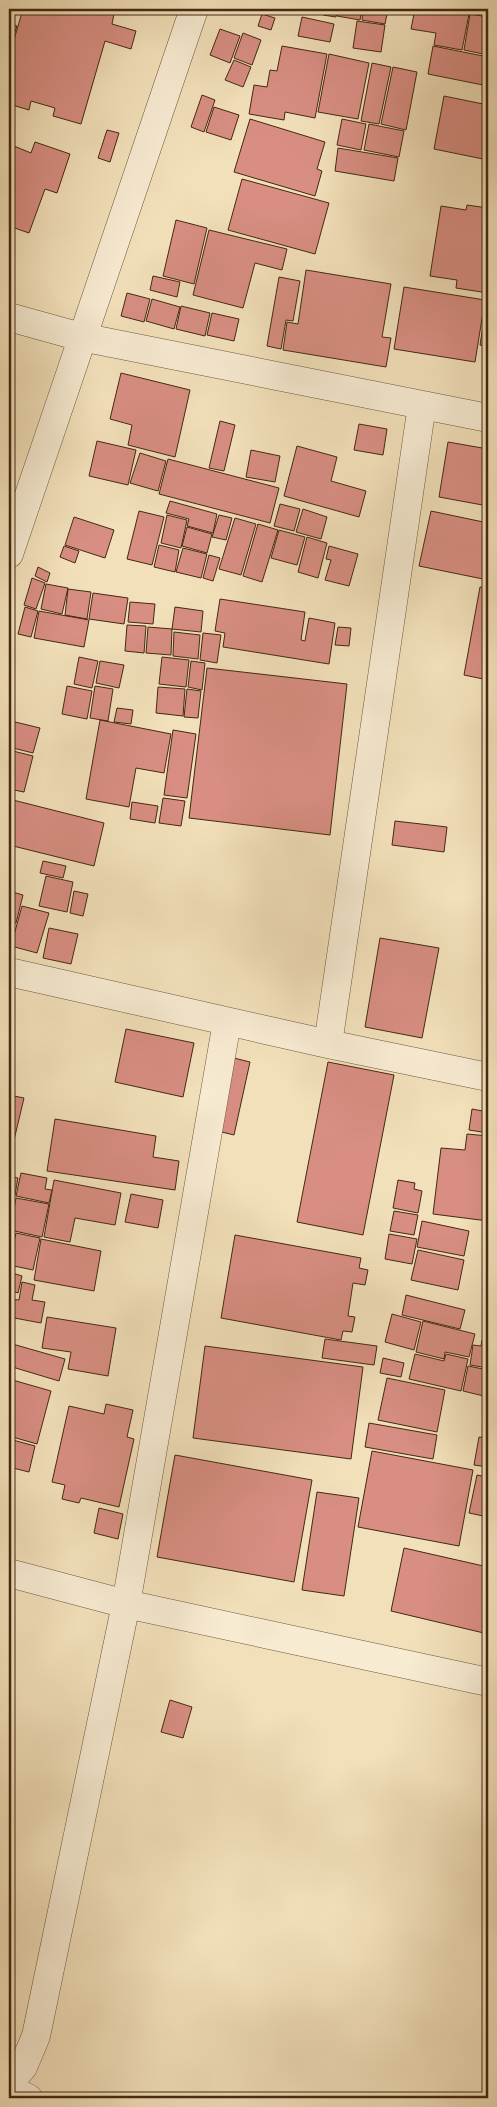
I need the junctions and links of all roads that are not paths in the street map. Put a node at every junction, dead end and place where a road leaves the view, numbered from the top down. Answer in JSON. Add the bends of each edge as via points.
{"nodes":[{"id":1,"x":194,"y":9,"type":"edge"},
{"id":2,"x":9,"y":317,"type":"edge"},
{"id":3,"x":81,"y":337,"type":"junction"},
{"id":4,"x":422,"y":405,"type":"junction"},
{"id":5,"x":488,"y":418,"type":"edge"},
{"id":6,"x":9,"y":554,"type":"edge"},
{"id":7,"x":9,"y":972,"type":"edge"},
{"id":8,"x":227,"y":1022,"type":"junction"},
{"id":9,"x":328,"y":1044,"type":"junction"},
{"id":10,"x":488,"y":1077,"type":"edge"},
{"id":11,"x":9,"y":1573,"type":"edge"},
{"id":12,"x":126,"y":1604,"type":"junction"},
{"id":13,"x":488,"y":1682,"type":"edge"},
{"id":14,"x":9,"y":2083,"type":"edge"},
{"id":15,"x":9,"y":2090,"type":"edge"},
{"id":16,"x":28,"y":2098,"type":"edge"}],
"edges":[{"from":1,"to":3,"type":"street"},
{"from":2,"to":3,"type":"street"},
{"from":3,"to":4,"type":"street"},
{"from":3,"to":6,"type":"street"},
{"from":4,"to":5,"type":"street"},
{"from":4,"to":9,"type":"street"},
{"from":7,"to":8,"type":"street"},
{"from":8,"to":9,"type":"street"},
{"from":8,"to":12,"type":"street"},
{"from":9,"to":10,"type":"street"},
{"from":11,"to":12,"type":"street"},
{"from":12,"to":13,"type":"street"},
{"from":12,"to":14,"type":"street","via":[[36,2036],[23,2067]]},
{"from":15,"to":16,"type":"street"}]}
